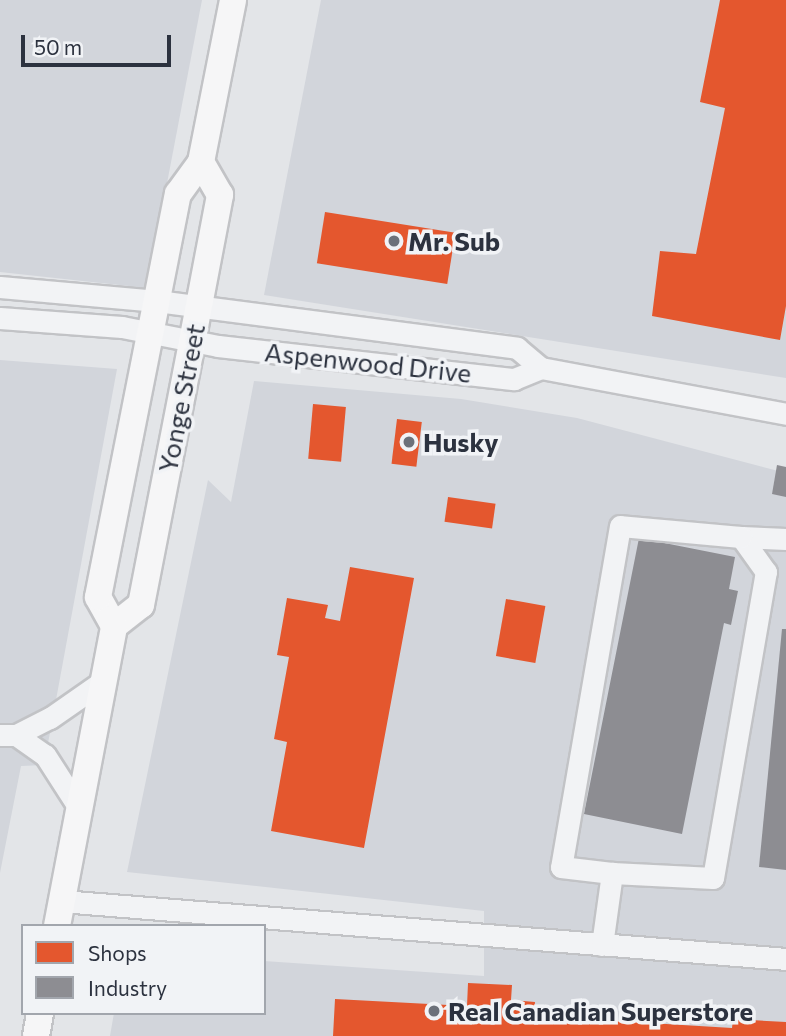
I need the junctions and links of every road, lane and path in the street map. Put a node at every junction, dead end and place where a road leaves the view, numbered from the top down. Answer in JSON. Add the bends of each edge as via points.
{"nodes":[{"id":1,"x":233,"y":0,"type":"edge"},
{"id":2,"x":201,"y":162,"type":"junction"},
{"id":3,"x":0,"y":286,"type":"edge"},
{"id":4,"x":157,"y":301,"type":"junction"},
{"id":5,"x":198,"y":308,"type":"junction"},
{"id":6,"x":0,"y":318,"type":"edge"},
{"id":7,"x":150,"y":333,"type":"junction"},
{"id":8,"x":192,"y":342,"type":"junction"},
{"id":9,"x":541,"y":368,"type":"junction"},
{"id":10,"x":786,"y":414,"type":"edge"},
{"id":11,"x":741,"y":537,"type":"junction"},
{"id":12,"x":786,"y":539,"type":"edge"},
{"id":13,"x":114,"y":626,"type":"junction"},
{"id":14,"x":103,"y":681,"type":"junction"},
{"id":15,"x":8,"y":735,"type":"edge"},
{"id":16,"x":79,"y":808,"type":"junction"},
{"id":17,"x":612,"y":873,"type":"junction"},
{"id":18,"x":59,"y":914,"type":"edge"},
{"id":19,"x":234,"y":924,"type":"edge"},
{"id":20,"x":266,"y":926,"type":"edge"},
{"id":21,"x":602,"y":945,"type":"junction"},
{"id":22,"x":786,"y":959,"type":"edge"},
{"id":23,"x":40,"y":1015,"type":"edge"},
{"id":24,"x":36,"y":1036,"type":"edge"}],
"edges":[{"from":1,"to":2,"type":"main road","name":"Yonge Street"},
{"from":2,"to":4,"type":"main road","name":"Yonge Street","via":[[178,194]]},
{"from":2,"to":5,"type":"main road","name":"Yonge Street","via":[[220,195]]},
{"from":3,"to":4,"type":"street","name":"Aspenwood Drive"},
{"from":4,"to":5,"type":"street","name":"Aspenwood Drive"},
{"from":4,"to":7,"type":"main road","name":"Yonge Street"},
{"from":5,"to":8,"type":"main road","name":"Yonge Street"},
{"from":5,"to":9,"type":"street","name":"Aspenwood Drive","via":[[517,348]]},
{"from":6,"to":7,"type":"street","name":"Aspenwood Drive"},
{"from":7,"to":8,"type":"street","name":"Aspenwood Drive"},
{"from":7,"to":13,"type":"main road","name":"Yonge Street","via":[[98,597]]},
{"from":8,"to":9,"type":"street","name":"Aspenwood Drive","via":[[514,379]]},
{"from":8,"to":13,"type":"main road","name":"Yonge Street","via":[[141,605]]},
{"from":9,"to":10,"type":"street","name":"Aspenwood Drive"},
{"from":11,"to":12,"type":"street"},
{"from":11,"to":17,"type":"street","via":[[766,572],[713,878]]},
{"from":11,"to":17,"type":"street","via":[[620,526],[561,867]]},
{"from":13,"to":14,"type":"main road"},
{"from":14,"to":15,"type":"street","via":[[50,719]]},
{"from":14,"to":16,"type":"main road"},
{"from":15,"to":16,"type":"street","via":[[45,755]]},
{"from":16,"to":18,"type":"main road"},
{"from":17,"to":21,"type":"street"},
{"from":18,"to":19,"type":"street"},
{"from":20,"to":21,"type":"street"},
{"from":21,"to":22,"type":"street"},
{"from":23,"to":24,"type":"main road"}]}
